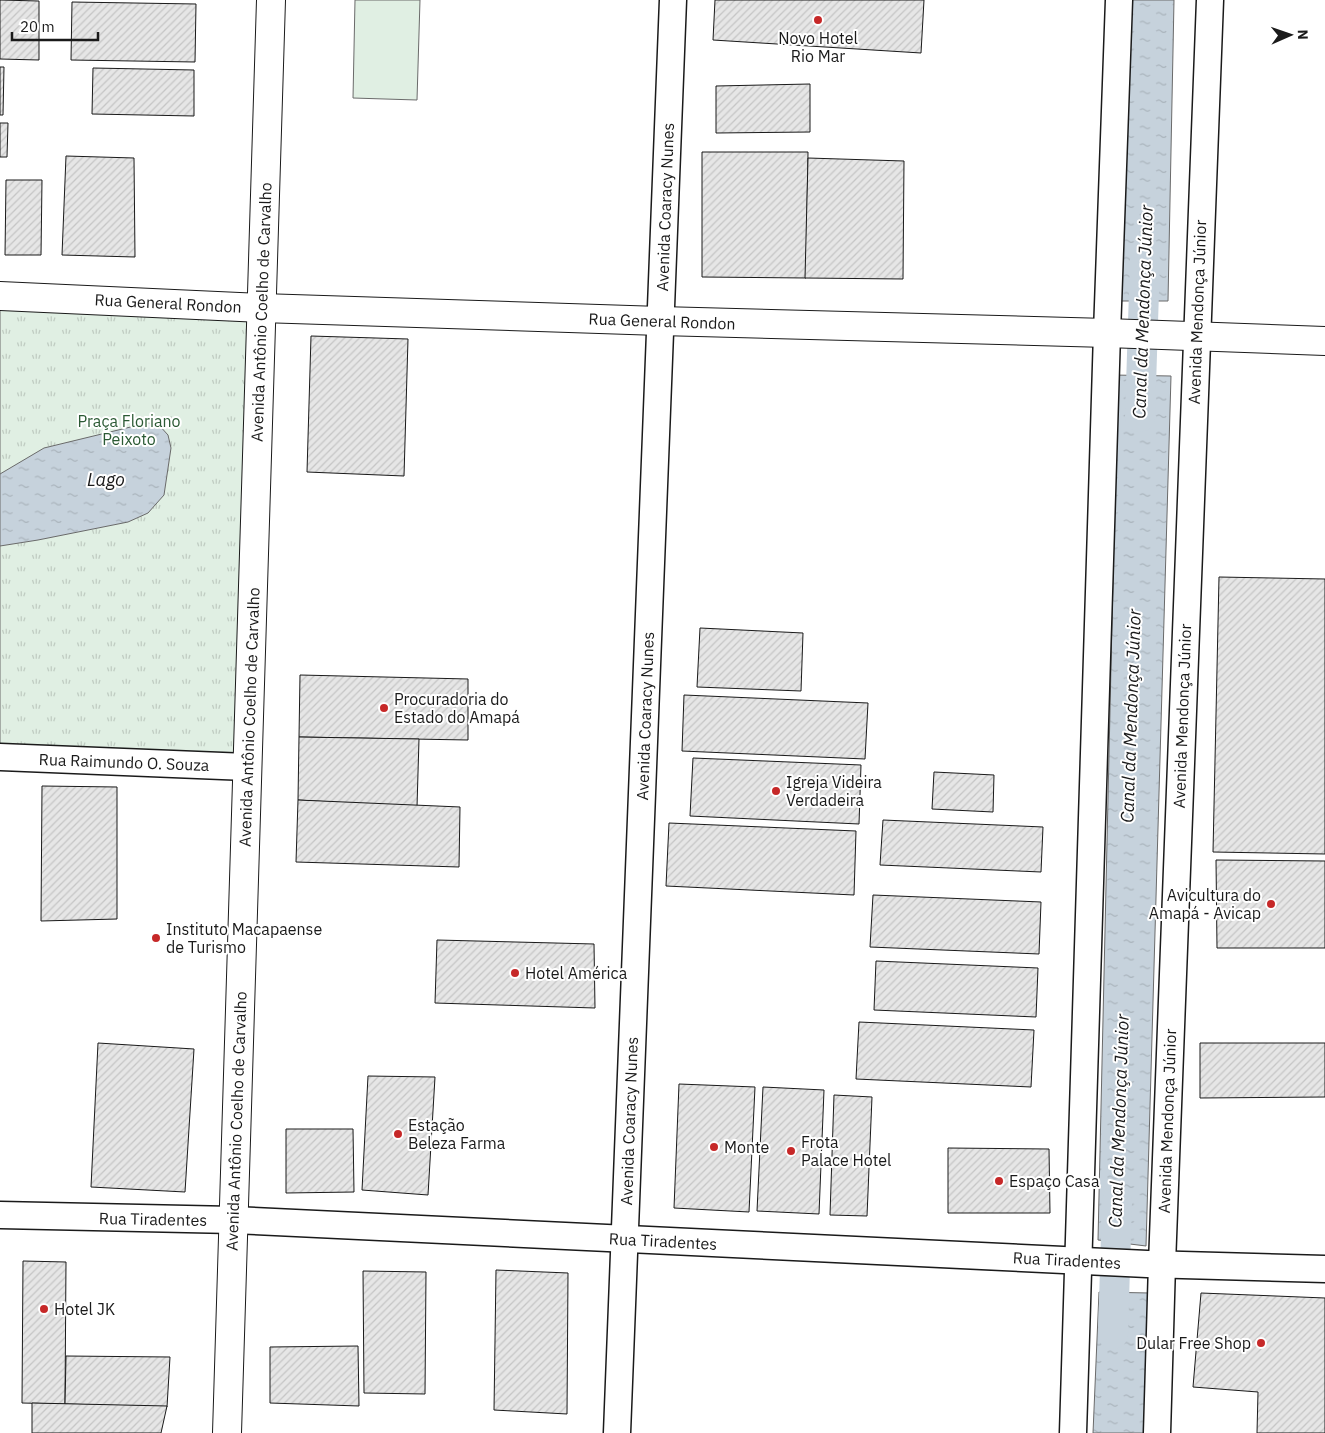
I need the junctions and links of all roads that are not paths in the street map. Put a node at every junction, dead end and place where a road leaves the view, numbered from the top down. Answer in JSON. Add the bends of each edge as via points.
{"nodes":[{"id":1,"x":271,"y":0,"type":"edge"},
{"id":2,"x":673,"y":0,"type":"edge"},
{"id":3,"x":1119,"y":0,"type":"edge"},
{"id":4,"x":1210,"y":0,"type":"edge"},
{"id":5,"x":0,"y":296,"type":"edge"},
{"id":6,"x":261,"y":308,"type":"junction"},
{"id":7,"x":660,"y":321,"type":"junction"},
{"id":8,"x":1115,"y":333,"type":"junction"},
{"id":9,"x":1185,"y":336,"type":"junction"},
{"id":10,"x":1325,"y":341,"type":"edge"},
{"id":11,"x":0,"y":757,"type":"edge"},
{"id":12,"x":247,"y":767,"type":"junction"},
{"id":13,"x":0,"y":1215,"type":"edge"},
{"id":14,"x":233,"y":1220,"type":"junction"},
{"id":15,"x":625,"y":1239,"type":"junction"},
{"id":16,"x":1088,"y":1261,"type":"junction"},
{"id":17,"x":1154,"y":1264,"type":"junction"},
{"id":18,"x":1325,"y":1269,"type":"edge"},
{"id":19,"x":227,"y":1433,"type":"edge"},
{"id":20,"x":617,"y":1433,"type":"edge"},
{"id":21,"x":1073,"y":1433,"type":"edge"},
{"id":22,"x":1157,"y":1433,"type":"edge"}],
"edges":[{"from":1,"to":6,"type":"street","name":"Avenida Antônio Coelho de Carvalho"},
{"from":2,"to":7,"type":"street","name":"Avenida Coaracy Nunes"},
{"from":3,"to":8,"type":"street"},
{"from":4,"to":9,"type":"street","name":"Avenida Mendonça Júnior"},
{"from":5,"to":6,"type":"street","name":"Rua General Rondon"},
{"from":6,"to":7,"type":"street","name":"Rua General Rondon"},
{"from":6,"to":12,"type":"street","name":"Avenida Antônio Coelho de Carvalho"},
{"from":7,"to":8,"type":"street","name":"Rua General Rondon"},
{"from":7,"to":15,"type":"street","name":"Avenida Coaracy Nunes"},
{"from":8,"to":9,"type":"street","name":"Rua General Rondon"},
{"from":8,"to":16,"type":"street"},
{"from":9,"to":10,"type":"street","name":"Rua General Rondon"},
{"from":9,"to":17,"type":"street","name":"Avenida Mendonça Júnior"},
{"from":11,"to":12,"type":"street","name":"Rua Raimundo O. Souza"},
{"from":12,"to":14,"type":"street","name":"Avenida Antônio Coelho de Carvalho"},
{"from":13,"to":14,"type":"street","name":"Rua Tiradentes"},
{"from":14,"to":15,"type":"street","name":"Rua Tiradentes"},
{"from":14,"to":19,"type":"street","name":"Avenida Antônio Coelho de Carvalho"},
{"from":15,"to":16,"type":"street","name":"Rua Tiradentes"},
{"from":15,"to":20,"type":"street","name":"Avenida Coaracy Nunes"},
{"from":16,"to":17,"type":"street","name":"Rua Tiradentes"},
{"from":16,"to":21,"type":"street"},
{"from":17,"to":18,"type":"street","name":"Rua Tiradentes"},
{"from":17,"to":22,"type":"street","name":"Avenida Mendonça Júnior"}]}
